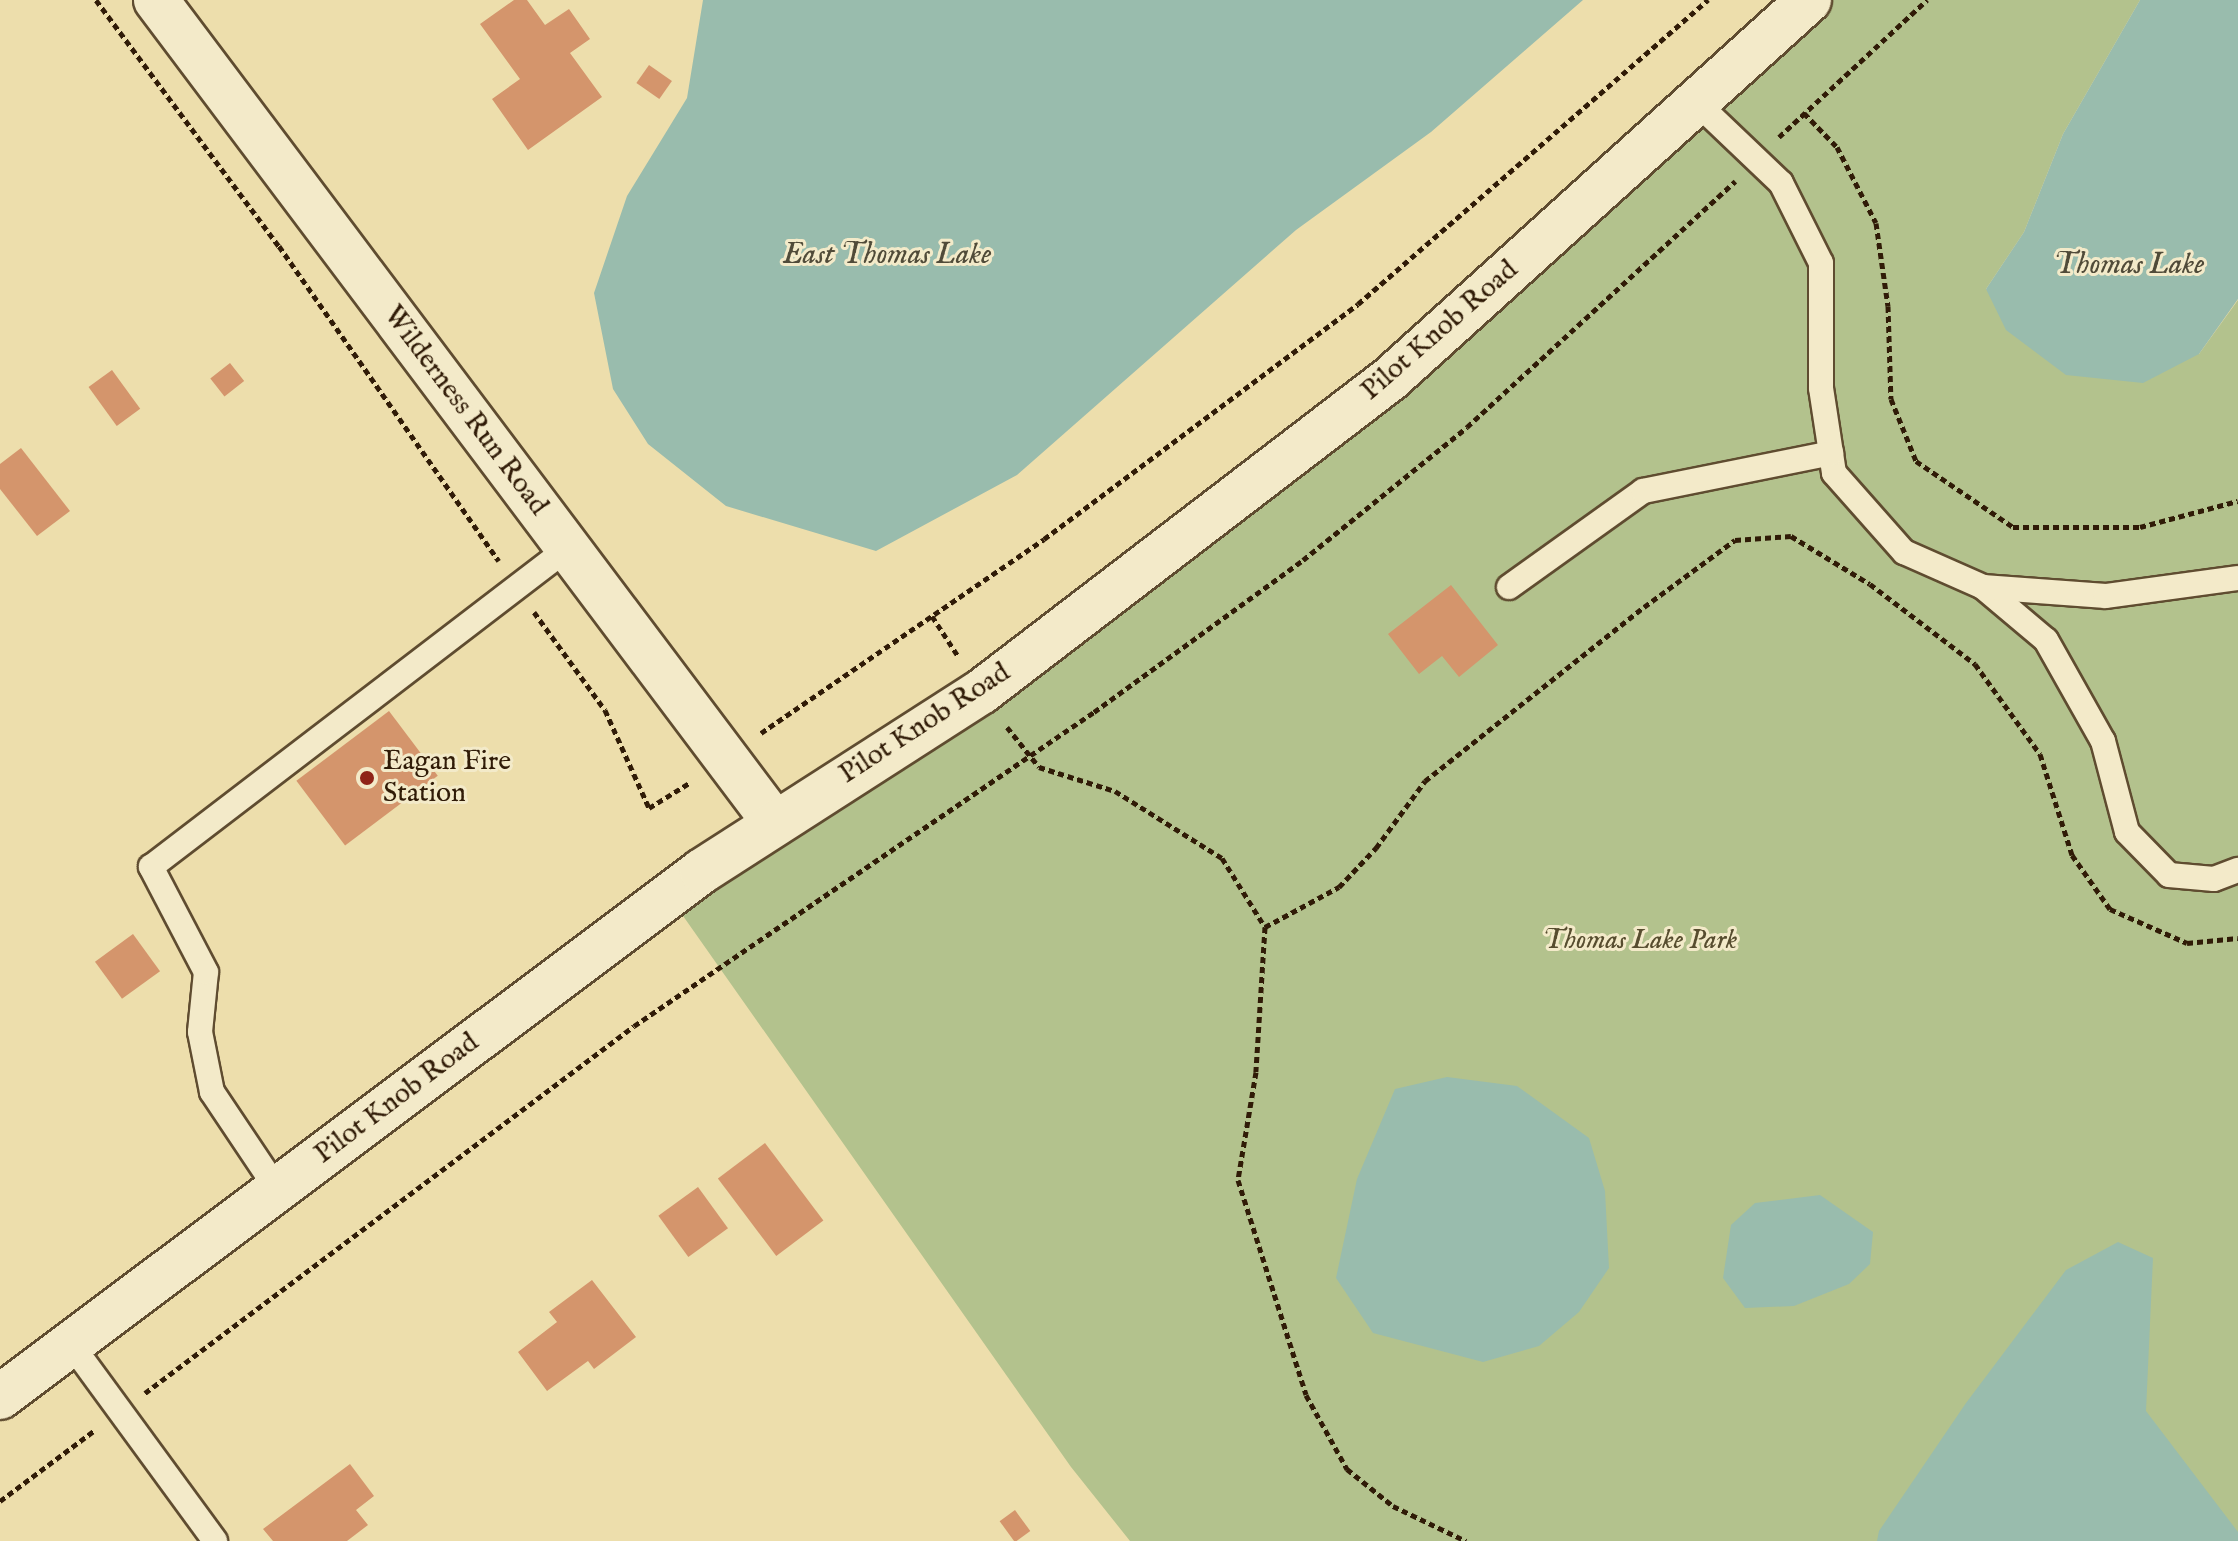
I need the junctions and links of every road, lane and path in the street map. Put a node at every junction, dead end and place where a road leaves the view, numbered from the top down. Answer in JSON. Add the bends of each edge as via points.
{"nodes":[{"id":1,"x":96,"y":0,"type":"edge"},
{"id":2,"x":156,"y":0,"type":"edge"},
{"id":3,"x":1708,"y":0,"type":"edge"},
{"id":4,"x":1809,"y":0,"type":"edge"},
{"id":5,"x":1927,"y":0,"type":"edge"},
{"id":6,"x":1696,"y":102,"type":"junction"},
{"id":7,"x":1804,"y":113,"type":"junction"},
{"id":8,"x":1757,"y":160,"type":"junction"},
{"id":9,"x":1831,"y":453,"type":"junction"},
{"id":10,"x":2238,"y":501,"type":"edge"},
{"id":11,"x":568,"y":548,"type":"junction"},
{"id":12,"x":2238,"y":578,"type":"edge"},
{"id":13,"x":517,"y":587,"type":"junction"},
{"id":14,"x":1509,"y":587,"type":"dead end"},
{"id":15,"x":1983,"y":587,"type":"junction"},
{"id":16,"x":1029,"y":757,"type":"junction"},
{"id":17,"x":727,"y":760,"type":"junction"},
{"id":18,"x":774,"y":822,"type":"junction"},
{"id":19,"x":2238,"y":870,"type":"edge"},
{"id":20,"x":1265,"y":927,"type":"junction"},
{"id":21,"x":2238,"y":938,"type":"edge"},
{"id":22,"x":277,"y":1189,"type":"junction"},
{"id":23,"x":71,"y":1344,"type":"junction"},
{"id":24,"x":0,"y":1397,"type":"edge"},
{"id":25,"x":120,"y":1411,"type":"junction"},
{"id":26,"x":0,"y":1501,"type":"edge"},
{"id":27,"x":215,"y":1541,"type":"edge"},
{"id":28,"x":1466,"y":1541,"type":"edge"}],
"edges":[{"from":1,"to":13,"type":"path","via":[[279,246]]},
{"from":2,"to":11,"type":"main road","name":"Wilderness Run Road"},
{"from":3,"to":17,"type":"path","via":[[1358,304],[1044,539]]},
{"from":4,"to":6,"type":"main road","name":"Pilot Knob Road"},
{"from":5,"to":7,"type":"path"},
{"from":6,"to":8,"type":"lane"},
{"from":6,"to":18,"type":"main road","name":"Pilot Knob Road","via":[[1390,379],[981,692]]},
{"from":7,"to":8,"type":"path"},
{"from":7,"to":10,"type":"path","via":[[1837,147],[1876,223],[1888,306],[1891,399],[1916,461],[2013,527],[2140,527]]},
{"from":8,"to":9,"type":"lane","via":[[1781,183],[1821,263],[1821,388]]},
{"from":8,"to":16,"type":"path","via":[[1467,427],[1303,560]]},
{"from":9,"to":14,"type":"lane","via":[[1643,491]]},
{"from":9,"to":15,"type":"lane","via":[[1834,473],[1904,552]]},
{"from":11,"to":13,"type":"lane"},
{"from":11,"to":17,"type":"main road","name":"Wilderness Run Road"},
{"from":12,"to":15,"type":"lane","via":[[2106,596]]},
{"from":13,"to":17,"type":"path","via":[[605,710],[649,808]]},
{"from":13,"to":22,"type":"lane","via":[[151,867],[206,972],[200,1032],[212,1092]]},
{"from":15,"to":19,"type":"lane","via":[[2046,640],[2103,741],[2127,832],[2169,875],[2214,879]]},
{"from":16,"to":20,"type":"path","via":[[1039,767],[1115,791],[1222,858]]},
{"from":16,"to":25,"type":"path","via":[[634,1026]]},
{"from":17,"to":18,"type":"main road","name":"Wilderness Run Road"},
{"from":18,"to":22,"type":"main road","name":"Pilot Knob Road"},
{"from":20,"to":21,"type":"path","via":[[1339,887],[1376,848],[1425,781],[1644,607],[1735,540],[1791,536],[1870,584],[1975,664],[2040,754],[2072,855],[2110,909],[2187,943]]},
{"from":20,"to":28,"type":"path","via":[[1256,1072],[1238,1180],[1306,1395],[1347,1469],[1393,1506]]},
{"from":22,"to":23,"type":"main road","name":"Pilot Knob Road"},
{"from":23,"to":24,"type":"main road","name":"Pilot Knob Road"},
{"from":23,"to":25,"type":"lane"},
{"from":25,"to":26,"type":"path"},
{"from":25,"to":27,"type":"lane"}]}
